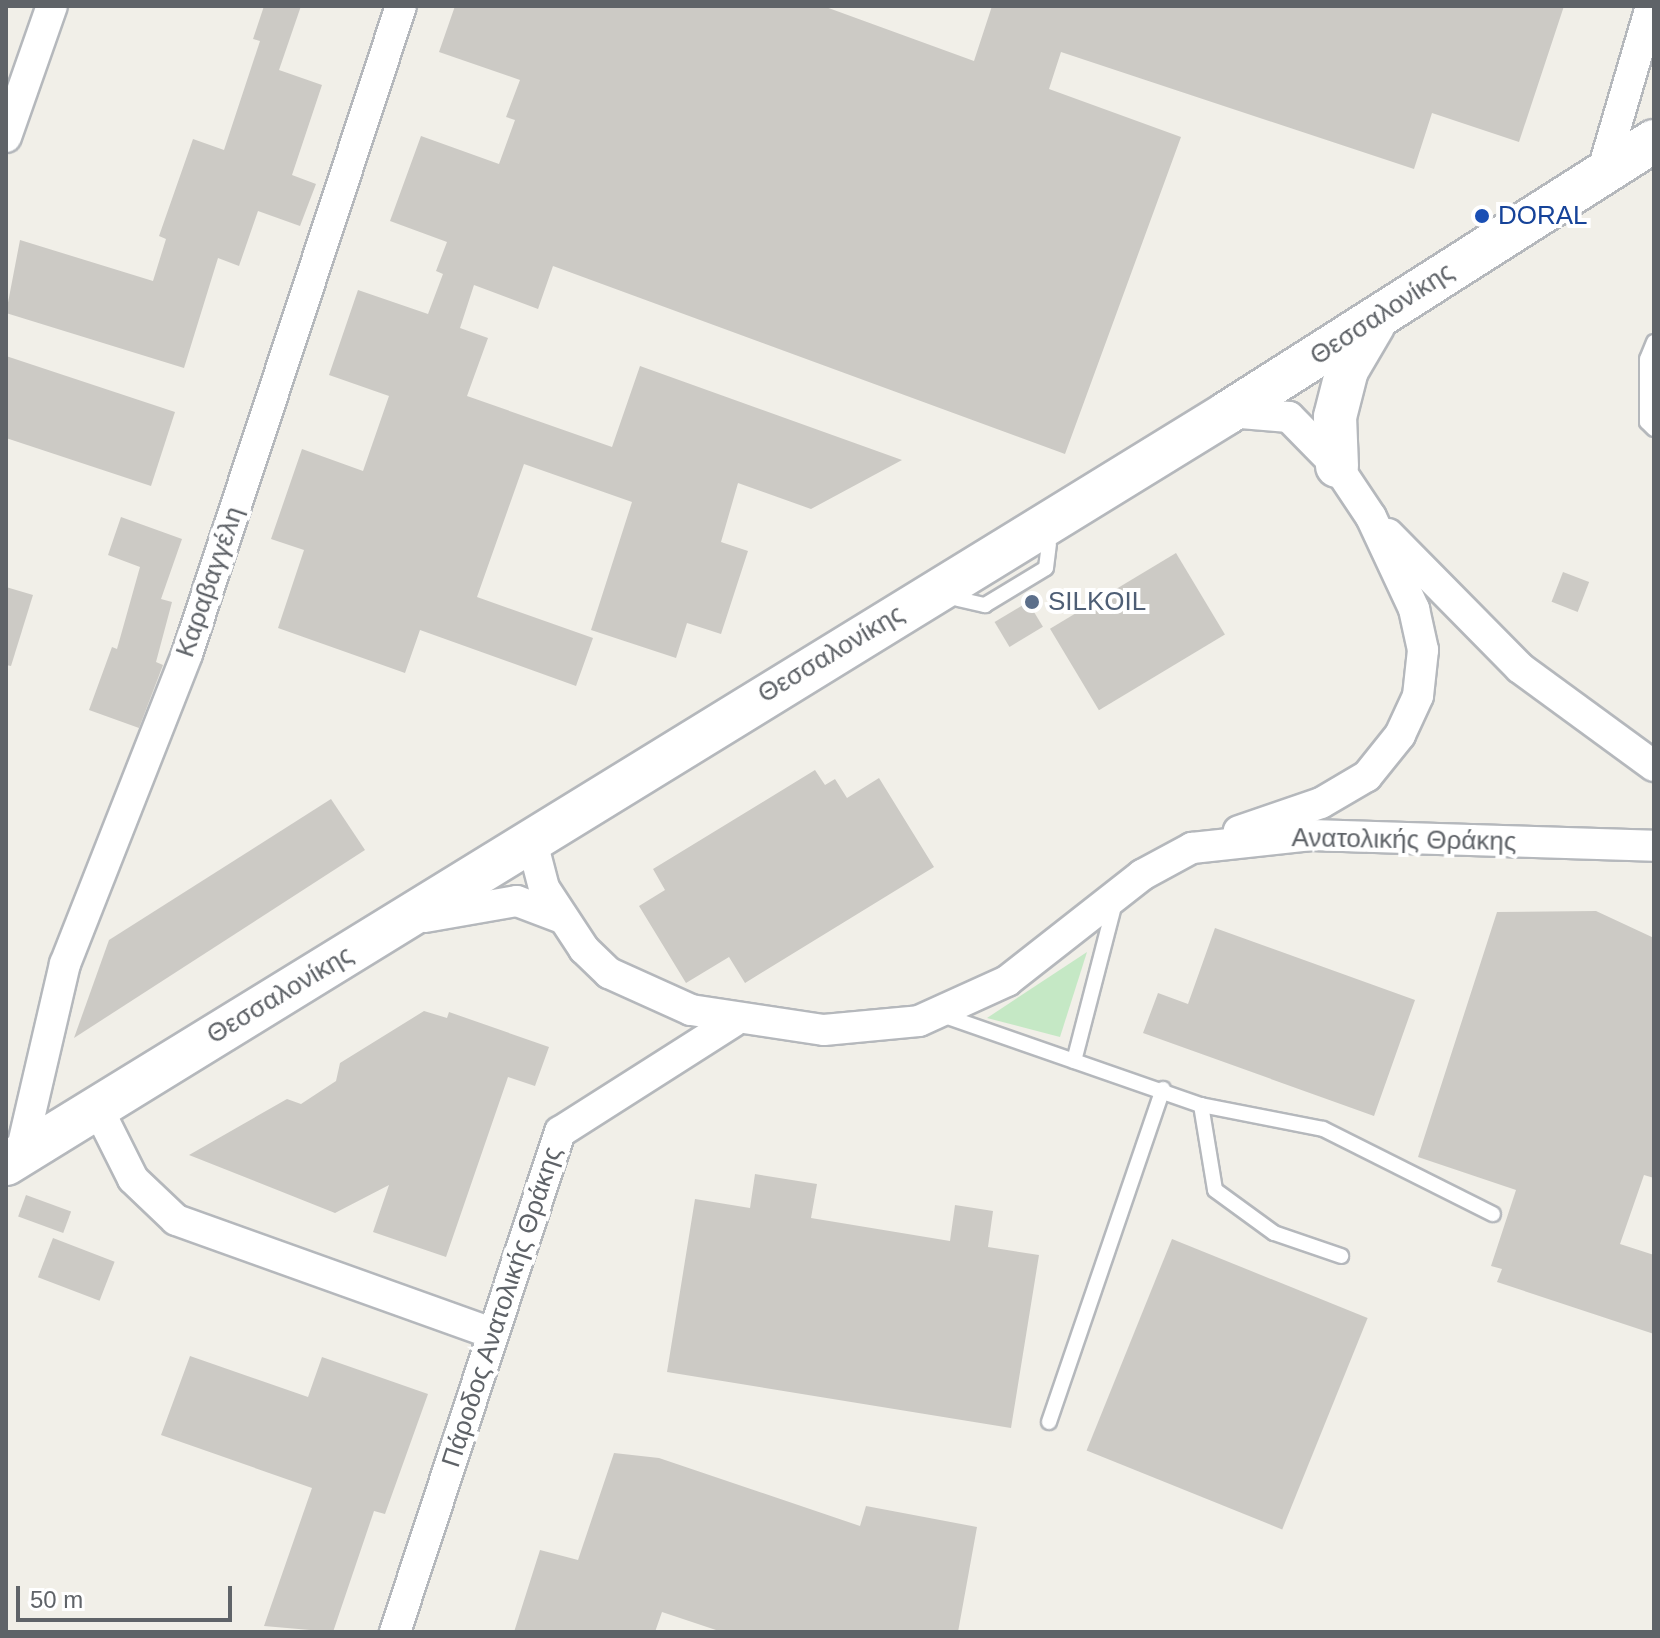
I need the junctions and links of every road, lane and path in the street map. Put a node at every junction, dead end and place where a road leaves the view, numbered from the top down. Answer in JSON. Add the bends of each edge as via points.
{"nodes":[{"id":1,"x":52,"y":6,"type":"edge"},
{"id":2,"x":401,"y":6,"type":"edge"},
{"id":3,"x":1651,"y":6,"type":"edge"},
{"id":4,"x":6,"y":137,"type":"edge"},
{"id":5,"x":1654,"y":141,"type":"edge"},
{"id":6,"x":1602,"y":173,"type":"junction"},
{"id":7,"x":1378,"y":317,"type":"junction"},
{"id":8,"x":1654,"y":342,"type":"edge"},
{"id":9,"x":1227,"y":413,"type":"junction"},
{"id":10,"x":1654,"y":429,"type":"edge"},
{"id":11,"x":1337,"y":466,"type":"junction"},
{"id":12,"x":1371,"y":517,"type":"junction"},
{"id":13,"x":1049,"y":544,"type":"dead end"},
{"id":14,"x":958,"y":599,"type":"dead end"},
{"id":15,"x":1654,"y":766,"type":"edge"},
{"id":16,"x":531,"y":838,"type":"junction"},
{"id":17,"x":1654,"y":846,"type":"edge"},
{"id":18,"x":1192,"y":848,"type":"junction"},
{"id":19,"x":1116,"y":897,"type":"junction"},
{"id":20,"x":562,"y":918,"type":"junction"},
{"id":21,"x":397,"y":924,"type":"junction"},
{"id":22,"x":936,"y":1013,"type":"junction"},
{"id":23,"x":734,"y":1021,"type":"junction"},
{"id":24,"x":1074,"y":1061,"type":"junction"},
{"id":25,"x":1163,"y":1089,"type":"junction"},
{"id":26,"x":1201,"y":1105,"type":"junction"},
{"id":27,"x":97,"y":1107,"type":"junction"},
{"id":28,"x":24,"y":1138,"type":"edge"},
{"id":29,"x":1493,"y":1214,"type":"dead end"},
{"id":30,"x":1341,"y":1256,"type":"dead end"},
{"id":31,"x":492,"y":1333,"type":"junction"},
{"id":32,"x":1049,"y":1422,"type":"dead end"},
{"id":33,"x":395,"y":1632,"type":"edge"}],
"edges":[{"from":1,"to":4,"type":"street"},
{"from":2,"to":28,"type":"street","name":"Καραβαγγέλη","via":[[187,654],[65,964]]},
{"from":3,"to":6,"type":"street"},
{"from":5,"to":6,"type":"main road","name":"Θεσσαλονίκης"},
{"from":6,"to":7,"type":"main road","name":"Θεσσαλονίκης"},
{"from":7,"to":9,"type":"main road","name":"Θεσσαλονίκης"},
{"from":7,"to":11,"type":"main road","via":[[1347,370],[1335,417]]},
{"from":8,"to":10,"type":"lane","via":[[1647,359],[1647,422]]},
{"from":9,"to":11,"type":"street","via":[[1289,417]]},
{"from":9,"to":16,"type":"main road","name":"Θεσσαλονίκης"},
{"from":11,"to":12,"type":"street"},
{"from":12,"to":15,"type":"street","via":[[1520,668]]},
{"from":12,"to":18,"type":"street","via":[[1414,609],[1423,650],[1418,696],[1400,735],[1367,776],[1321,803]]},
{"from":13,"to":14,"type":"lane","via":[[1046,568],[985,605]]},
{"from":16,"to":20,"type":"street","name":"Ανατολικής Θράκης","via":[[544,888]]},
{"from":16,"to":21,"type":"main road","name":"Θεσσαλονίκης"},
{"from":17,"to":18,"type":"street","name":"Ανατολικής Θράκης","via":[[1311,835]]},
{"from":18,"to":19,"type":"street","name":"Ανατολικής Θράκης"},
{"from":19,"to":22,"type":"street","name":"Ανατολικής Θράκης","via":[[1007,981]]},
{"from":19,"to":24,"type":"lane"},
{"from":20,"to":21,"type":"street","via":[[517,901]]},
{"from":20,"to":23,"type":"street","name":"Ανατολικής Θράκης","via":[[609,973],[643,993]]},
{"from":21,"to":27,"type":"main road","name":"Θεσσαλονίκης"},
{"from":22,"to":23,"type":"street","name":"Ανατολικής Θράκης","via":[[865,1030]]},
{"from":22,"to":24,"type":"lane"},
{"from":23,"to":31,"type":"street","name":"Πάροδος Ανατολικής Θράκης","via":[[560,1132]]},
{"from":24,"to":25,"type":"lane"},
{"from":25,"to":26,"type":"lane"},
{"from":25,"to":32,"type":"lane"},
{"from":26,"to":29,"type":"lane","via":[[1323,1129]]},
{"from":26,"to":30,"type":"lane","via":[[1215,1190],[1274,1233]]},
{"from":27,"to":28,"type":"main road","name":"Θεσσαλονίκης"},
{"from":27,"to":31,"type":"street","via":[[133,1179],[176,1220]]},
{"from":31,"to":33,"type":"street","name":"Πάροδος Ανατολικής Θράκης"}]}
